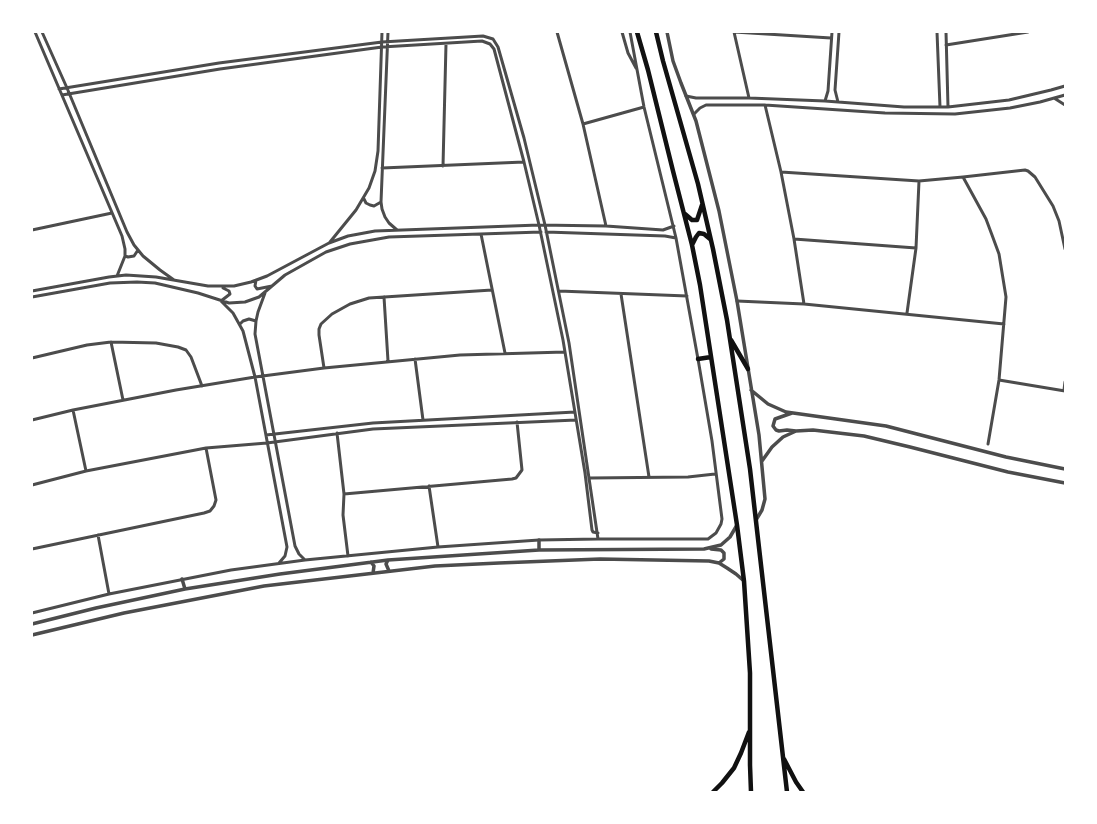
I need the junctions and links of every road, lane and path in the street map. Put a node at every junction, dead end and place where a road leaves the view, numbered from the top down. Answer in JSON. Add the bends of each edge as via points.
{"nodes":[{"id":1,"x":36,"y":32,"type":"edge"},
{"id":2,"x":42,"y":32,"type":"edge"},
{"id":3,"x":382,"y":32,"type":"edge"},
{"id":4,"x":388,"y":32,"type":"edge"},
{"id":5,"x":557,"y":32,"type":"edge"},
{"id":6,"x":622,"y":32,"type":"edge"},
{"id":7,"x":630,"y":32,"type":"edge"},
{"id":8,"x":637,"y":32,"type":"edge"},
{"id":9,"x":656,"y":32,"type":"edge"},
{"id":10,"x":667,"y":32,"type":"edge"},
{"id":11,"x":734,"y":32,"type":"edge"},
{"id":12,"x":832,"y":32,"type":"edge"},
{"id":13,"x":839,"y":32,"type":"edge"},
{"id":14,"x":937,"y":32,"type":"edge"},
{"id":15,"x":946,"y":32,"type":"edge"},
{"id":16,"x":1028,"y":32,"type":"edge"},
{"id":17,"x":831,"y":38,"type":"junction"},
{"id":18,"x":382,"y":42,"type":"junction"},
{"id":19,"x":388,"y":42,"type":"junction"},
{"id":20,"x":446,"y":44,"type":"junction"},
{"id":21,"x":946,"y":45,"type":"junction"},
{"id":22,"x":382,"y":47,"type":"junction"},
{"id":23,"x":387,"y":47,"type":"junction"},
{"id":24,"x":219,"y":64,"type":"junction"},
{"id":25,"x":220,"y":69,"type":"junction"},
{"id":26,"x":637,"y":69,"type":"junction"},
{"id":27,"x":1065,"y":86,"type":"edge"},
{"id":28,"x":67,"y":88,"type":"junction"},
{"id":29,"x":59,"y":89,"type":"junction"},
{"id":30,"x":69,"y":94,"type":"junction"},
{"id":31,"x":62,"y":95,"type":"junction"},
{"id":32,"x":1065,"y":95,"type":"edge"},
{"id":33,"x":685,"y":96,"type":"junction"},
{"id":34,"x":749,"y":98,"type":"junction"},
{"id":35,"x":1054,"y":98,"type":"junction"},
{"id":36,"x":1009,"y":100,"type":"junction"},
{"id":37,"x":824,"y":101,"type":"junction"},
{"id":38,"x":838,"y":102,"type":"junction"},
{"id":39,"x":765,"y":105,"type":"junction"},
{"id":40,"x":1065,"y":105,"type":"edge"},
{"id":41,"x":644,"y":107,"type":"junction"},
{"id":42,"x":940,"y":107,"type":"junction"},
{"id":43,"x":948,"y":107,"type":"junction"},
{"id":44,"x":1010,"y":108,"type":"junction"},
{"id":45,"x":694,"y":114,"type":"junction"},
{"id":46,"x":583,"y":124,"type":"junction"},
{"id":47,"x":524,"y":162,"type":"junction"},
{"id":48,"x":443,"y":166,"type":"junction"},
{"id":49,"x":382,"y":168,"type":"junction"},
{"id":50,"x":781,"y":172,"type":"junction"},
{"id":51,"x":963,"y":177,"type":"junction"},
{"id":52,"x":919,"y":180,"type":"junction"},
{"id":53,"x":364,"y":199,"type":"junction"},
{"id":54,"x":381,"y":202,"type":"junction"},
{"id":55,"x":702,"y":204,"type":"junction"},
{"id":56,"x":112,"y":212,"type":"junction"},
{"id":57,"x":684,"y":213,"type":"junction"},
{"id":58,"x":539,"y":225,"type":"junction"},
{"id":59,"x":545,"y":225,"type":"junction"},
{"id":60,"x":606,"y":226,"type":"junction"},
{"id":61,"x":674,"y":226,"type":"junction"},
{"id":62,"x":32,"y":230,"type":"edge"},
{"id":63,"x":397,"y":230,"type":"junction"},
{"id":64,"x":541,"y":232,"type":"junction"},
{"id":65,"x":547,"y":232,"type":"junction"},
{"id":66,"x":481,"y":234,"type":"junction"},
{"id":67,"x":676,"y":238,"type":"junction"},
{"id":68,"x":794,"y":239,"type":"junction"},
{"id":69,"x":711,"y":240,"type":"junction"},
{"id":70,"x":329,"y":243,"type":"junction"},
{"id":71,"x":692,"y":245,"type":"junction"},
{"id":72,"x":916,"y":248,"type":"junction"},
{"id":73,"x":1065,"y":249,"type":"edge"},
{"id":74,"x":138,"y":250,"type":"junction"},
{"id":75,"x":125,"y":256,"type":"junction"},
{"id":76,"x":117,"y":276,"type":"junction"},
{"id":77,"x":175,"y":280,"type":"junction"},
{"id":78,"x":256,"y":280,"type":"junction"},
{"id":79,"x":272,"y":286,"type":"junction"},
{"id":80,"x":222,"y":287,"type":"junction"},
{"id":81,"x":492,"y":290,"type":"junction"},
{"id":82,"x":32,"y":291,"type":"edge"},
{"id":83,"x":559,"y":291,"type":"junction"},
{"id":84,"x":266,"y":292,"type":"junction"},
{"id":85,"x":621,"y":294,"type":"junction"},
{"id":86,"x":687,"y":296,"type":"junction"},
{"id":87,"x":32,"y":297,"type":"edge"},
{"id":88,"x":384,"y":297,"type":"junction"},
{"id":89,"x":221,"y":301,"type":"junction"},
{"id":90,"x":737,"y":301,"type":"junction"},
{"id":91,"x":804,"y":304,"type":"junction"},
{"id":92,"x":907,"y":313,"type":"junction"},
{"id":93,"x":256,"y":321,"type":"junction"},
{"id":94,"x":240,"y":324,"type":"junction"},
{"id":95,"x":1004,"y":324,"type":"junction"},
{"id":96,"x":730,"y":337,"type":"junction"},
{"id":97,"x":111,"y":342,"type":"junction"},
{"id":98,"x":565,"y":352,"type":"junction"},
{"id":99,"x":505,"y":353,"type":"junction"},
{"id":100,"x":711,"y":357,"type":"junction"},
{"id":101,"x":32,"y":358,"type":"edge"},
{"id":102,"x":415,"y":359,"type":"junction"},
{"id":103,"x":698,"y":360,"type":"junction"},
{"id":104,"x":388,"y":361,"type":"junction"},
{"id":105,"x":324,"y":368,"type":"junction"},
{"id":106,"x":748,"y":369,"type":"junction"},
{"id":107,"x":263,"y":376,"type":"junction"},
{"id":108,"x":255,"y":377,"type":"junction"},
{"id":109,"x":999,"y":380,"type":"junction"},
{"id":110,"x":575,"y":381,"type":"junction"},
{"id":111,"x":570,"y":382,"type":"junction"},
{"id":112,"x":1065,"y":382,"type":"edge"},
{"id":113,"x":202,"y":386,"type":"junction"},
{"id":114,"x":751,"y":389,"type":"junction"},
{"id":115,"x":1064,"y":390,"type":"edge"},
{"id":116,"x":123,"y":400,"type":"junction"},
{"id":117,"x":73,"y":410,"type":"junction"},
{"id":118,"x":575,"y":412,"type":"junction"},
{"id":119,"x":792,"y":413,"type":"junction"},
{"id":120,"x":32,"y":420,"type":"edge"},
{"id":121,"x":423,"y":420,"type":"junction"},
{"id":122,"x":576,"y":420,"type":"junction"},
{"id":123,"x":517,"y":422,"type":"junction"},
{"id":124,"x":796,"y":431,"type":"junction"},
{"id":125,"x":337,"y":433,"type":"junction"},
{"id":126,"x":274,"y":434,"type":"junction"},
{"id":127,"x":266,"y":435,"type":"junction"},
{"id":128,"x":275,"y":442,"type":"junction"},
{"id":129,"x":267,"y":443,"type":"junction"},
{"id":130,"x":988,"y":444,"type":"dead end"},
{"id":131,"x":206,"y":448,"type":"junction"},
{"id":132,"x":761,"y":462,"type":"junction"},
{"id":133,"x":1065,"y":469,"type":"edge"},
{"id":134,"x":86,"y":471,"type":"junction"},
{"id":135,"x":715,"y":474,"type":"junction"},
{"id":136,"x":649,"y":477,"type":"junction"},
{"id":137,"x":590,"y":478,"type":"junction"},
{"id":138,"x":1065,"y":483,"type":"edge"},
{"id":139,"x":32,"y":485,"type":"edge"},
{"id":140,"x":429,"y":486,"type":"junction"},
{"id":141,"x":344,"y":494,"type":"junction"},
{"id":142,"x":756,"y":520,"type":"junction"},
{"id":143,"x":737,"y":525,"type":"junction"},
{"id":144,"x":598,"y":534,"type":"junction"},
{"id":145,"x":98,"y":535,"type":"junction"},
{"id":146,"x":598,"y":539,"type":"junction"},
{"id":147,"x":539,"y":540,"type":"junction"},
{"id":148,"x":438,"y":547,"type":"junction"},
{"id":149,"x":32,"y":549,"type":"edge"},
{"id":150,"x":704,"y":549,"type":"junction"},
{"id":151,"x":539,"y":550,"type":"junction"},
{"id":152,"x":348,"y":556,"type":"junction"},
{"id":153,"x":305,"y":560,"type":"junction"},
{"id":154,"x":388,"y":560,"type":"junction"},
{"id":155,"x":371,"y":562,"type":"junction"},
{"id":156,"x":279,"y":563,"type":"junction"},
{"id":157,"x":719,"y":563,"type":"junction"},
{"id":158,"x":389,"y":571,"type":"junction"},
{"id":159,"x":373,"y":573,"type":"junction"},
{"id":160,"x":182,"y":579,"type":"junction"},
{"id":161,"x":744,"y":582,"type":"junction"},
{"id":162,"x":185,"y":589,"type":"junction"},
{"id":163,"x":110,"y":594,"type":"junction"},
{"id":164,"x":32,"y":612,"type":"edge"},
{"id":165,"x":32,"y":624,"type":"edge"},
{"id":166,"x":32,"y":635,"type":"edge"},
{"id":167,"x":751,"y":728,"type":"junction"},
{"id":168,"x":782,"y":756,"type":"junction"},
{"id":169,"x":713,"y":792,"type":"edge"},
{"id":170,"x":751,"y":792,"type":"edge"},
{"id":171,"x":787,"y":792,"type":"edge"},
{"id":172,"x":803,"y":792,"type":"edge"}],
"edges":[{"from":1,"to":29,"type":"street"},
{"from":2,"to":28,"type":"street"},
{"from":3,"to":18,"type":"street"},
{"from":4,"to":19,"type":"street"},
{"from":5,"to":46,"type":"street"},
{"from":6,"to":26,"type":"street","via":[[628,53]]},
{"from":7,"to":26,"type":"street"},
{"from":8,"to":57,"type":"main road"},
{"from":9,"to":55,"type":"main road"},
{"from":10,"to":33,"type":"street","via":[[673,61]]},
{"from":11,"to":17,"type":"street"},
{"from":11,"to":34,"type":"street"},
{"from":12,"to":17,"type":"street"},
{"from":13,"to":38,"type":"street","via":[[835,90]]},
{"from":14,"to":42,"type":"street"},
{"from":15,"to":21,"type":"street"},
{"from":16,"to":21,"type":"street"},
{"from":17,"to":37,"type":"street","via":[[828,91]]},
{"from":18,"to":19,"type":"street"},
{"from":18,"to":22,"type":"street"},
{"from":18,"to":24,"type":"street"},
{"from":19,"to":23,"type":"street"},
{"from":19,"to":59,"type":"street","via":[[483,36],[495,41],[524,138]]},
{"from":20,"to":23,"type":"street"},
{"from":20,"to":47,"type":"street","via":[[486,41],[492,45]]},
{"from":20,"to":48,"type":"street"},
{"from":21,"to":43,"type":"street"},
{"from":22,"to":23,"type":"street"},
{"from":22,"to":25,"type":"street"},
{"from":22,"to":53,"type":"street","via":[[377,163]]},
{"from":23,"to":49,"type":"street"},
{"from":24,"to":25,"type":"street"},
{"from":24,"to":28,"type":"street"},
{"from":25,"to":30,"type":"street"},
{"from":26,"to":41,"type":"street"},
{"from":27,"to":36,"type":"street"},
{"from":28,"to":29,"type":"street"},
{"from":28,"to":30,"type":"street"},
{"from":29,"to":31,"type":"street"},
{"from":30,"to":31,"type":"street"},
{"from":30,"to":74,"type":"street","via":[[127,232]]},
{"from":31,"to":56,"type":"street"},
{"from":32,"to":35,"type":"street"},
{"from":33,"to":34,"type":"street"},
{"from":33,"to":45,"type":"street"},
{"from":34,"to":37,"type":"street"},
{"from":35,"to":40,"type":"street"},
{"from":35,"to":44,"type":"street"},
{"from":36,"to":43,"type":"street"},
{"from":36,"to":44,"type":"street"},
{"from":37,"to":38,"type":"street"},
{"from":38,"to":42,"type":"street"},
{"from":39,"to":44,"type":"street","via":[[904,114],[955,114]]},
{"from":39,"to":45,"type":"street","via":[[706,105]]},
{"from":39,"to":50,"type":"street"},
{"from":41,"to":46,"type":"street"},
{"from":41,"to":61,"type":"street"},
{"from":42,"to":43,"type":"street"},
{"from":45,"to":90,"type":"street","via":[[719,212]]},
{"from":46,"to":60,"type":"street"},
{"from":47,"to":48,"type":"street"},
{"from":47,"to":58,"type":"street"},
{"from":48,"to":49,"type":"street"},
{"from":49,"to":54,"type":"street"},
{"from":50,"to":52,"type":"street"},
{"from":50,"to":68,"type":"street"},
{"from":51,"to":52,"type":"street"},
{"from":51,"to":73,"type":"street","via":[[1028,171],[1053,206]]},
{"from":51,"to":95,"type":"street","via":[[986,219],[999,254],[1006,297]]},
{"from":52,"to":72,"type":"street"},
{"from":53,"to":54,"type":"street","via":[[366,203],[374,206]]},
{"from":53,"to":70,"type":"street"},
{"from":54,"to":63,"type":"street","via":[[385,217]]},
{"from":55,"to":57,"type":"main road","via":[[697,220],[692,220]]},
{"from":55,"to":69,"type":"main road"},
{"from":56,"to":62,"type":"street"},
{"from":56,"to":75,"type":"street","via":[[124,243]]},
{"from":57,"to":71,"type":"main road"},
{"from":58,"to":59,"type":"street"},
{"from":58,"to":63,"type":"street"},
{"from":58,"to":64,"type":"street"},
{"from":59,"to":60,"type":"street"},
{"from":59,"to":65,"type":"street"},
{"from":60,"to":61,"type":"street","via":[[663,230]]},
{"from":61,"to":67,"type":"street"},
{"from":63,"to":70,"type":"street","via":[[361,233]]},
{"from":64,"to":65,"type":"street"},
{"from":64,"to":66,"type":"street"},
{"from":64,"to":98,"type":"street"},
{"from":65,"to":67,"type":"street"},
{"from":65,"to":83,"type":"street"},
{"from":66,"to":79,"type":"street","via":[[389,237],[350,244],[326,252],[285,275]]},
{"from":66,"to":81,"type":"street"},
{"from":67,"to":86,"type":"street"},
{"from":68,"to":72,"type":"street"},
{"from":68,"to":91,"type":"street"},
{"from":69,"to":71,"type":"main road","via":[[704,234],[699,234]]},
{"from":69,"to":96,"type":"main road"},
{"from":70,"to":78,"type":"street"},
{"from":71,"to":100,"type":"main road"},
{"from":72,"to":92,"type":"street"},
{"from":74,"to":75,"type":"street","via":[[134,256]]},
{"from":74,"to":77,"type":"street","via":[[154,266]]},
{"from":75,"to":76,"type":"street"},
{"from":76,"to":77,"type":"street","via":[[145,275]]},
{"from":76,"to":82,"type":"street"},
{"from":77,"to":80,"type":"street"},
{"from":78,"to":79,"type":"street","via":[[257,289]]},
{"from":78,"to":80,"type":"street"},
{"from":79,"to":84,"type":"street"},
{"from":80,"to":89,"type":"street","via":[[230,294]]},
{"from":81,"to":88,"type":"street"},
{"from":81,"to":99,"type":"street"},
{"from":83,"to":85,"type":"street"},
{"from":83,"to":110,"type":"street"},
{"from":84,"to":89,"type":"street","via":[[245,302]]},
{"from":84,"to":93,"type":"street"},
{"from":85,"to":86,"type":"street"},
{"from":85,"to":136,"type":"street"},
{"from":86,"to":103,"type":"street"},
{"from":87,"to":89,"type":"street","via":[[110,283],[137,282],[191,291]]},
{"from":88,"to":104,"type":"street"},
{"from":88,"to":105,"type":"street","via":[[369,298],[350,304],[320,324]]},
{"from":89,"to":94,"type":"street"},
{"from":90,"to":91,"type":"street"},
{"from":90,"to":106,"type":"street"},
{"from":91,"to":92,"type":"street"},
{"from":92,"to":95,"type":"street"},
{"from":93,"to":94,"type":"street","via":[[246,320]]},
{"from":93,"to":107,"type":"street","via":[[255,334]]},
{"from":94,"to":108,"type":"street","via":[[246,336]]},
{"from":95,"to":109,"type":"street"},
{"from":96,"to":106,"type":"main road"},
{"from":96,"to":142,"type":"main road"},
{"from":97,"to":101,"type":"street"},
{"from":97,"to":113,"type":"street","via":[[156,343],[182,348],[188,353]]},
{"from":97,"to":116,"type":"street"},
{"from":98,"to":99,"type":"street"},
{"from":98,"to":111,"type":"street"},
{"from":99,"to":102,"type":"street"},
{"from":100,"to":103,"type":"main road"},
{"from":100,"to":143,"type":"main road"},
{"from":102,"to":104,"type":"street"},
{"from":102,"to":121,"type":"street"},
{"from":103,"to":135,"type":"street"},
{"from":104,"to":105,"type":"street"},
{"from":105,"to":107,"type":"street"},
{"from":106,"to":114,"type":"street"},
{"from":107,"to":108,"type":"street"},
{"from":107,"to":126,"type":"street"},
{"from":108,"to":113,"type":"street"},
{"from":108,"to":127,"type":"street"},
{"from":109,"to":115,"type":"street"},
{"from":109,"to":130,"type":"street"},
{"from":110,"to":111,"type":"street"},
{"from":110,"to":137,"type":"street"},
{"from":111,"to":118,"type":"street"},
{"from":112,"to":115,"type":"street"},
{"from":113,"to":116,"type":"street"},
{"from":114,"to":119,"type":"street","via":[[768,404]]},
{"from":114,"to":132,"type":"street"},
{"from":116,"to":117,"type":"street"},
{"from":117,"to":120,"type":"street"},
{"from":117,"to":134,"type":"street"},
{"from":118,"to":121,"type":"street"},
{"from":118,"to":122,"type":"street"},
{"from":119,"to":124,"type":"street","via":[[777,418],[774,426],[779,431]]},
{"from":119,"to":133,"type":"street","via":[[886,426],[984,452]]},
{"from":121,"to":126,"type":"street"},
{"from":122,"to":123,"type":"street"},
{"from":122,"to":144,"type":"street","via":[[592,530]]},
{"from":123,"to":125,"type":"street"},
{"from":123,"to":140,"type":"street","via":[[522,470],[516,478]]},
{"from":124,"to":132,"type":"street","via":[[777,441]]},
{"from":124,"to":138,"type":"street","via":[[813,430],[864,436],[1008,472]]},
{"from":125,"to":128,"type":"street"},
{"from":125,"to":141,"type":"street"},
{"from":126,"to":127,"type":"street"},
{"from":126,"to":128,"type":"street"},
{"from":127,"to":129,"type":"street"},
{"from":128,"to":129,"type":"street"},
{"from":128,"to":153,"type":"street","via":[[294,546]]},
{"from":129,"to":131,"type":"street"},
{"from":129,"to":156,"type":"street","via":[[287,548]]},
{"from":131,"to":134,"type":"street"},
{"from":131,"to":145,"type":"street","via":[[216,500],[210,511]]},
{"from":132,"to":142,"type":"street","via":[[764,505]]},
{"from":134,"to":139,"type":"street"},
{"from":135,"to":136,"type":"street"},
{"from":135,"to":146,"type":"street","via":[[722,518],[716,533],[708,538]]},
{"from":136,"to":137,"type":"street"},
{"from":137,"to":144,"type":"street"},
{"from":140,"to":141,"type":"street"},
{"from":140,"to":148,"type":"street"},
{"from":141,"to":152,"type":"street","via":[[343,515]]},
{"from":142,"to":168,"type":"main road"},
{"from":143,"to":150,"type":"street","via":[[730,537],[721,545]]},
{"from":143,"to":161,"type":"main road"},
{"from":144,"to":146,"type":"street"},
{"from":145,"to":149,"type":"street"},
{"from":145,"to":163,"type":"street"},
{"from":146,"to":147,"type":"street"},
{"from":147,"to":148,"type":"street"},
{"from":147,"to":151,"type":"street"},
{"from":148,"to":152,"type":"street"},
{"from":150,"to":151,"type":"street"},
{"from":150,"to":157,"type":"street","via":[[723,551],[725,557]]},
{"from":151,"to":154,"type":"street"},
{"from":152,"to":153,"type":"street"},
{"from":153,"to":156,"type":"street"},
{"from":154,"to":155,"type":"street"},
{"from":154,"to":158,"type":"street","via":[[386,564]]},
{"from":155,"to":159,"type":"street","via":[[374,566]]},
{"from":155,"to":162,"type":"street"},
{"from":156,"to":160,"type":"street"},
{"from":157,"to":158,"type":"street","via":[[600,559],[485,563]]},
{"from":157,"to":161,"type":"street"},
{"from":158,"to":159,"type":"street"},
{"from":159,"to":166,"type":"street","via":[[264,586],[124,613]]},
{"from":160,"to":162,"type":"street"},
{"from":160,"to":163,"type":"street"},
{"from":161,"to":167,"type":"main road"},
{"from":162,"to":165,"type":"street"},
{"from":163,"to":164,"type":"street"},
{"from":167,"to":169,"type":"main road","via":[[734,768]]},
{"from":167,"to":170,"type":"main road"},
{"from":168,"to":171,"type":"main road"},
{"from":168,"to":172,"type":"main road"}]}
